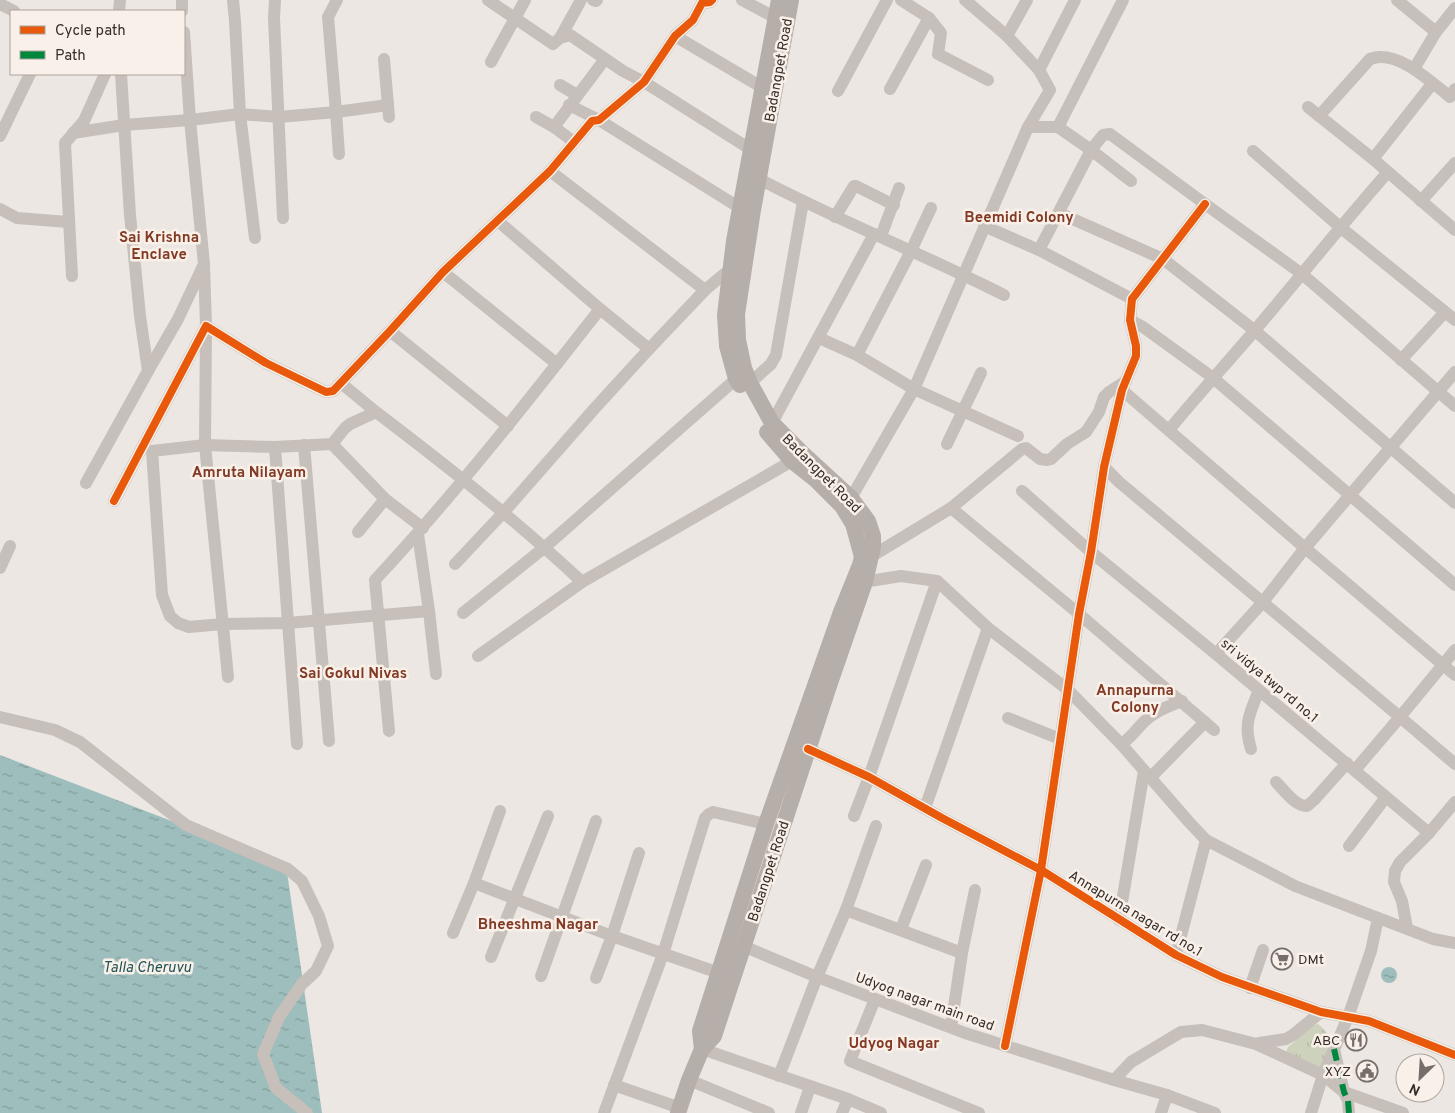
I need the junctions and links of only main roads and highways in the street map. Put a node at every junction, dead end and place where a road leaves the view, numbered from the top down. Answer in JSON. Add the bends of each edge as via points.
{"nodes":[{"id":1,"x":779,"y":0,"type":"edge"},
{"id":2,"x":791,"y":0,"type":"edge"},
{"id":3,"x":746,"y":209,"type":"junction"},
{"id":4,"x":743,"y":381,"type":"junction"},
{"id":5,"x":847,"y":502,"type":"junction"},
{"id":6,"x":859,"y":583,"type":"junction"},
{"id":7,"x":787,"y":788,"type":"junction"},
{"id":8,"x":702,"y":1049,"type":"junction"},
{"id":9,"x":679,"y":1110,"type":"edge"}],
"edges":[{"from":1,"to":3,"type":"main road","name":"Badangpet Road","via":[[750,149]]},
{"from":2,"to":3,"type":"main road","name":"Badangpet Road","via":[[759,179]]},
{"from":3,"to":4,"type":"main road","name":"Badangpet Road","via":[[737,314]]},
{"from":3,"to":4,"type":"main road","name":"Badangpet Road","via":[[729,270],[725,315],[727,346]]},
{"from":4,"to":5,"type":"main road","name":"Badangpet Road","via":[[772,423]]},
{"from":4,"to":5,"type":"main road","name":"Badangpet Road","via":[[761,425],[792,461]]},
{"from":5,"to":6,"type":"main road","name":"Badangpet Road","via":[[868,521],[873,536]]},
{"from":6,"to":7,"type":"main road","name":"Badangpet Road","via":[[808,749]]},
{"from":6,"to":7,"type":"main road","name":"Badangpet Road","via":[[841,612]]},
{"from":7,"to":8,"type":"main road","name":"Badangpet Road","via":[[714,1036]]},
{"from":7,"to":8,"type":"main road","name":"Badangpet Road","via":[[766,824],[700,1031]]},
{"from":8,"to":9,"type":"main road","name":"Badangpet Road"}]}
